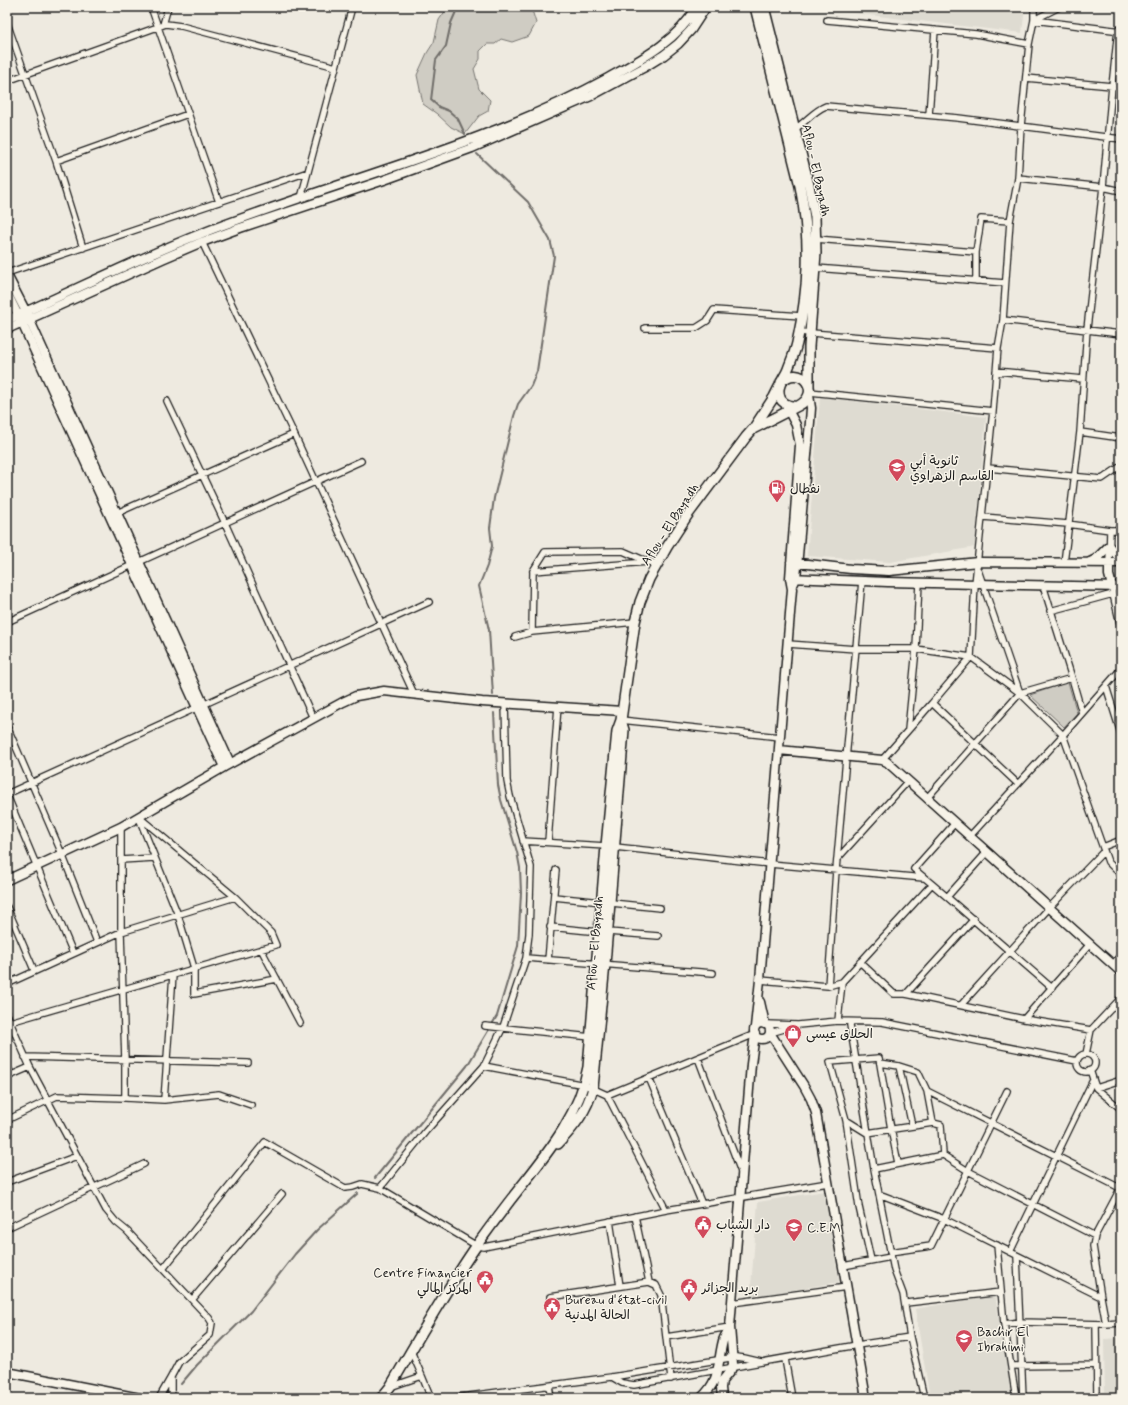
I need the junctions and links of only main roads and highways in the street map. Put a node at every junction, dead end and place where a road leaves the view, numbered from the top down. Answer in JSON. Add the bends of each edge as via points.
{"nodes":[{"id":1,"x":755,"y":7,"type":"edge"},
{"id":2,"x":764,"y":7,"type":"edge"},
{"id":3,"x":780,"y":384,"type":"junction"},
{"id":4,"x":809,"y":392,"type":"junction"},
{"id":5,"x":786,"y":406,"type":"junction"},
{"id":6,"x":753,"y":428,"type":"junction"},
{"id":7,"x":601,"y":963,"type":"junction"},
{"id":8,"x":589,"y":1086,"type":"junction"},
{"id":9,"x":381,"y":1398,"type":"edge"}],
"edges":[{"from":1,"to":3,"type":"main road","name":"Aflou - El Bayadh","via":[[800,186],[808,236],[807,286],[799,332],[792,358]]},
{"from":2,"to":4,"type":"main road","name":"Aflou - El Bayadh","via":[[813,206],[816,268],[808,360]]},
{"from":3,"to":4,"type":"main road","via":[[789,376],[798,376],[806,381]]},
{"from":3,"to":5,"type":"main road","via":[[779,395]]},
{"from":3,"to":6,"type":"main road","name":"Aflou - El Bayadh"},
{"from":4,"to":5,"type":"main road","name":"Aflou - El Bayadh","via":[[807,400],[798,406]]},
{"from":5,"to":6,"type":"main road","name":"Aflou - El Bayadh"},
{"from":6,"to":7,"type":"main road","name":"Aflou - El Bayadh","via":[[687,516],[649,579],[640,602],[621,720],[617,731]]},
{"from":7,"to":8,"type":"main road","name":"Aflou - El Bayadh"},
{"from":7,"to":8,"type":"main road","name":"Aflou - El Bayadh","via":[[588,1067]]},
{"from":8,"to":9,"type":"main road","name":"Aflou - El Bayadh","via":[[548,1153],[507,1204],[450,1286]]}]}
